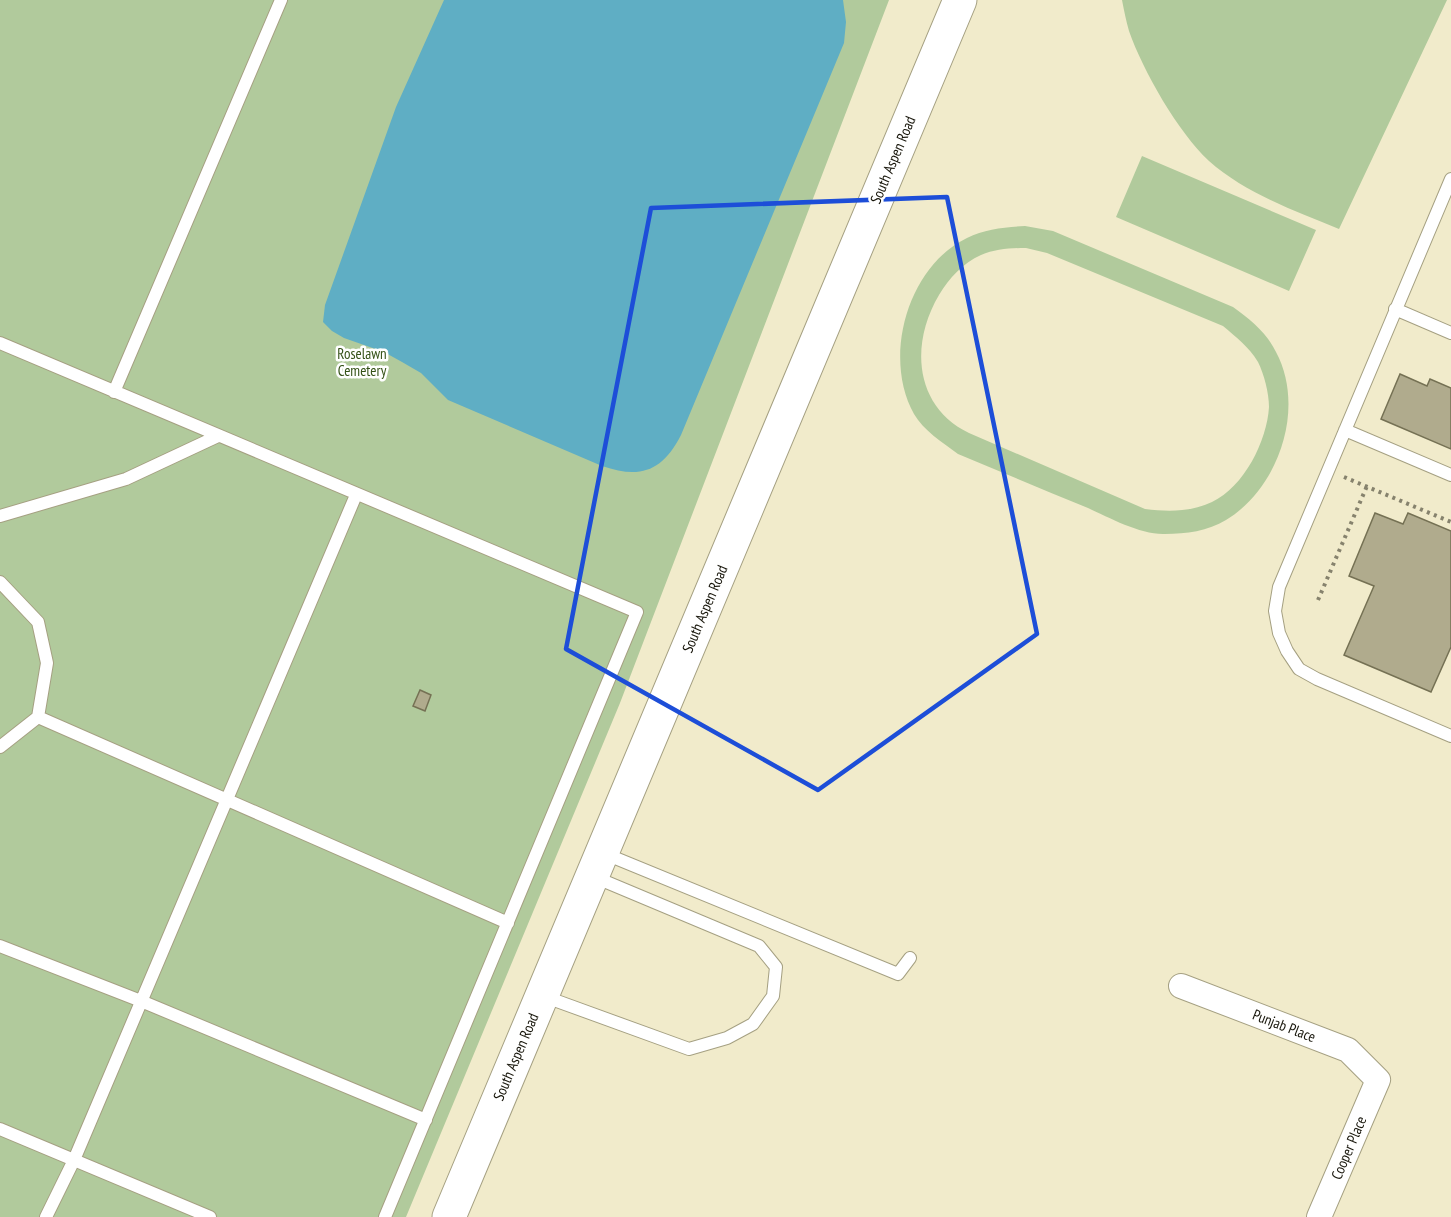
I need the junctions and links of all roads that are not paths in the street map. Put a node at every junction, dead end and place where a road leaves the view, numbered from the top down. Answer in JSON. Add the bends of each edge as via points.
{"nodes":[{"id":1,"x":281,"y":0,"type":"edge"},
{"id":2,"x":960,"y":0,"type":"edge"},
{"id":3,"x":1451,"y":178,"type":"edge"},
{"id":4,"x":1395,"y":309,"type":"junction"},
{"id":5,"x":1451,"y":333,"type":"edge"},
{"id":6,"x":0,"y":343,"type":"edge"},
{"id":7,"x":114,"y":392,"type":"junction"},
{"id":8,"x":1345,"y":430,"type":"junction"},
{"id":9,"x":218,"y":436,"type":"junction"},
{"id":10,"x":1451,"y":476,"type":"edge"},
{"id":11,"x":356,"y":495,"type":"junction"},
{"id":12,"x":0,"y":516,"type":"edge"},
{"id":13,"x":0,"y":582,"type":"edge"},
{"id":14,"x":39,"y":717,"type":"junction"},
{"id":15,"x":1451,"y":736,"type":"edge"},
{"id":16,"x":0,"y":747,"type":"edge"},
{"id":17,"x":227,"y":800,"type":"junction"},
{"id":18,"x":597,"y":865,"type":"junction"},
{"id":19,"x":508,"y":923,"type":"junction"},
{"id":20,"x":0,"y":946,"type":"edge"},
{"id":21,"x":910,"y":958,"type":"dead end"},
{"id":22,"x":1181,"y":986,"type":"dead end"},
{"id":23,"x":542,"y":995,"type":"junction"},
{"id":24,"x":141,"y":1001,"type":"junction"},
{"id":25,"x":1378,"y":1080,"type":"joint"},
{"id":26,"x":426,"y":1120,"type":"junction"},
{"id":27,"x":0,"y":1129,"type":"edge"},
{"id":28,"x":74,"y":1160,"type":"junction"},
{"id":29,"x":46,"y":1217,"type":"edge"},
{"id":30,"x":210,"y":1217,"type":"edge"},
{"id":31,"x":385,"y":1217,"type":"edge"},
{"id":32,"x":449,"y":1217,"type":"edge"},
{"id":33,"x":1319,"y":1217,"type":"edge"}],
"edges":[{"from":1,"to":7,"type":"lane"},
{"from":2,"to":18,"type":"street","name":"South Aspen Road"},
{"from":3,"to":4,"type":"lane"},
{"from":4,"to":5,"type":"lane"},
{"from":4,"to":8,"type":"lane"},
{"from":6,"to":7,"type":"lane"},
{"from":7,"to":9,"type":"lane"},
{"from":8,"to":10,"type":"lane"},
{"from":8,"to":15,"type":"lane","via":[[1279,587],[1275,611],[1279,633],[1299,669]]},
{"from":9,"to":11,"type":"lane"},
{"from":9,"to":12,"type":"lane","via":[[126,479]]},
{"from":11,"to":17,"type":"lane"},
{"from":11,"to":19,"type":"lane","via":[[637,612]]},
{"from":13,"to":14,"type":"lane","via":[[38,622],[47,663]]},
{"from":14,"to":16,"type":"lane"},
{"from":14,"to":17,"type":"lane"},
{"from":17,"to":19,"type":"lane"},
{"from":17,"to":24,"type":"lane"},
{"from":18,"to":21,"type":"lane","via":[[898,974]]},
{"from":18,"to":23,"type":"street","name":"South Aspen Road"},
{"from":18,"to":23,"type":"lane","via":[[759,946],[776,967],[773,996],[753,1024],[727,1038],[689,1048]]},
{"from":19,"to":26,"type":"lane"},
{"from":20,"to":24,"type":"lane"},
{"from":22,"to":25,"type":"street","name":"Punjab Place","via":[[1348,1050]]},
{"from":23,"to":32,"type":"street","name":"South Aspen Road"},
{"from":24,"to":26,"type":"lane"},
{"from":24,"to":28,"type":"lane"},
{"from":25,"to":33,"type":"street","name":"Cooper Place"},
{"from":26,"to":31,"type":"lane"},
{"from":27,"to":28,"type":"lane"},
{"from":28,"to":29,"type":"lane"},
{"from":28,"to":30,"type":"lane"}]}
